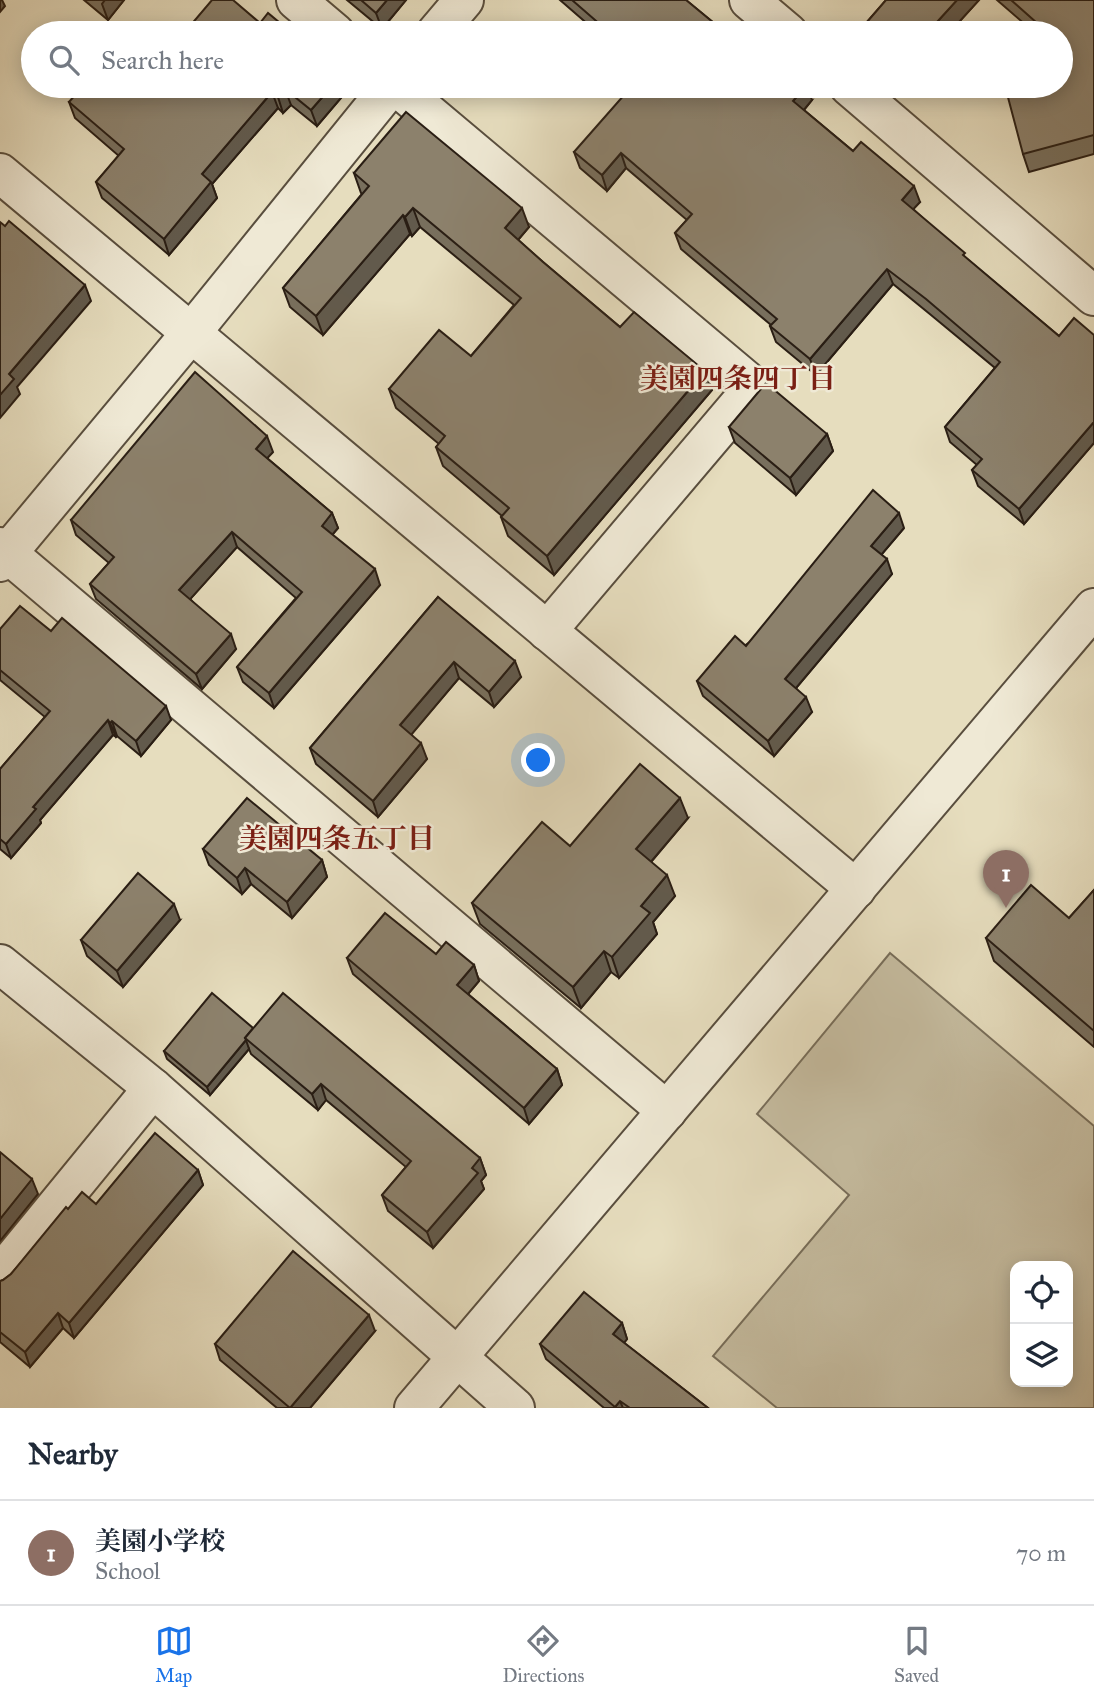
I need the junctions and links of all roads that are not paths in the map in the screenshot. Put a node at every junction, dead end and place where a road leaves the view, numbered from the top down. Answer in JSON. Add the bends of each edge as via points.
{"nodes":[{"id":1,"x":296,"y":0,"type":"edge"},
{"id":2,"x":464,"y":0,"type":"edge"},
{"id":3,"x":750,"y":0,"type":"edge"},
{"id":4,"x":321,"y":21,"type":"edge"},
{"id":5,"x":446,"y":21,"type":"edge"},
{"id":6,"x":774,"y":21,"type":"edge"},
{"id":7,"x":383,"y":98,"type":"edge"},
{"id":8,"x":407,"y":98,"type":"edge"},
{"id":9,"x":863,"y":98,"type":"edge"},
{"id":10,"x":0,"y":173,"type":"edge"},
{"id":11,"x":1094,"y":296,"type":"edge"},
{"id":12,"x":191,"y":333,"type":"junction"},
{"id":13,"x":3,"y":554,"type":"edge"},
{"id":14,"x":1094,"y":608,"type":"edge"},
{"id":15,"x":547,"y":631,"type":"junction"},
{"id":16,"x":856,"y":889,"type":"junction"},
{"id":17,"x":0,"y":964,"type":"edge"},
{"id":18,"x":153,"y":1088,"type":"junction"},
{"id":19,"x":667,"y":1111,"type":"junction"},
{"id":20,"x":0,"y":1275,"type":"edge"},
{"id":21,"x":456,"y":1358,"type":"junction"},
{"id":22,"x":414,"y":1408,"type":"edge"},
{"id":23,"x":515,"y":1408,"type":"edge"}],
"edges":[{"from":1,"to":4,"type":"street"},
{"from":2,"to":5,"type":"street"},
{"from":3,"to":6,"type":"street"},
{"from":7,"to":12,"type":"street"},
{"from":8,"to":15,"type":"street","via":[[754,387]]},
{"from":9,"to":11,"type":"street"},
{"from":10,"to":12,"type":"street"},
{"from":12,"to":13,"type":"street"},
{"from":12,"to":15,"type":"street"},
{"from":13,"to":19,"type":"street"},
{"from":14,"to":16,"type":"street"},
{"from":15,"to":16,"type":"street"},
{"from":16,"to":19,"type":"street"},
{"from":17,"to":18,"type":"street"},
{"from":18,"to":20,"type":"street"},
{"from":18,"to":21,"type":"street"},
{"from":19,"to":21,"type":"street"},
{"from":21,"to":22,"type":"street"},
{"from":21,"to":23,"type":"street"}]}
